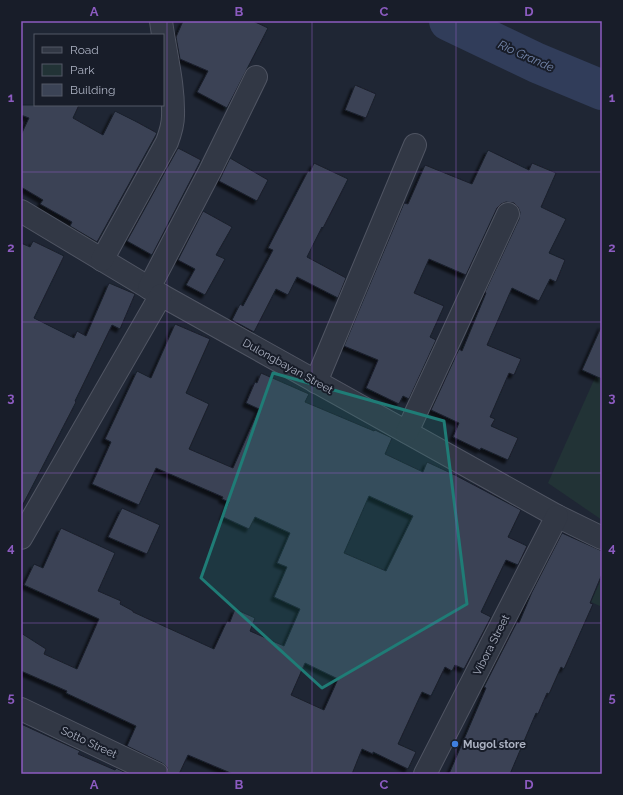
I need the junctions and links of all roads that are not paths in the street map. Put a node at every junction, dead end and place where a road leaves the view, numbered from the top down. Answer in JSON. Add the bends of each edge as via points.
{"nodes":[{"id":1,"x":161,"y":21,"type":"edge"},
{"id":2,"x":163,"y":34,"type":"edge"},
{"id":3,"x":164,"y":40,"type":"edge"},
{"id":4,"x":256,"y":77,"type":"dead end"},
{"id":5,"x":415,"y":145,"type":"dead end"},
{"id":6,"x":21,"y":211,"type":"edge"},
{"id":7,"x":508,"y":214,"type":"dead end"},
{"id":8,"x":102,"y":260,"type":"junction"},
{"id":9,"x":155,"y":291,"type":"junction"},
{"id":10,"x":316,"y":382,"type":"junction"},
{"id":11,"x":407,"y":432,"type":"junction"},
{"id":12,"x":557,"y":516,"type":"junction"},
{"id":13,"x":21,"y":538,"type":"edge"},
{"id":14,"x":602,"y":538,"type":"edge"},
{"id":15,"x":21,"y":709,"type":"edge"},
{"id":16,"x":157,"y":774,"type":"edge"},
{"id":17,"x":425,"y":774,"type":"edge"}],
"edges":[{"from":1,"to":2,"type":"street"},
{"from":3,"to":8,"type":"street","via":[[172,92],[173,117],[170,132],[167,142]]},
{"from":4,"to":9,"type":"street"},
{"from":5,"to":10,"type":"street"},
{"from":6,"to":8,"type":"street","name":"Dulongbayan Street"},
{"from":7,"to":11,"type":"street"},
{"from":8,"to":9,"type":"street","name":"Dulongbayan Street"},
{"from":9,"to":10,"type":"street","name":"Dulongbayan Street"},
{"from":9,"to":13,"type":"street"},
{"from":10,"to":11,"type":"street","name":"Dulongbayan Street"},
{"from":11,"to":12,"type":"street","name":"Dulongbayan Street"},
{"from":12,"to":14,"type":"street","name":"Dulongbayan Street"},
{"from":12,"to":17,"type":"street","name":"Vibora Street"},
{"from":15,"to":16,"type":"street","name":"Sotto Street"}]}
